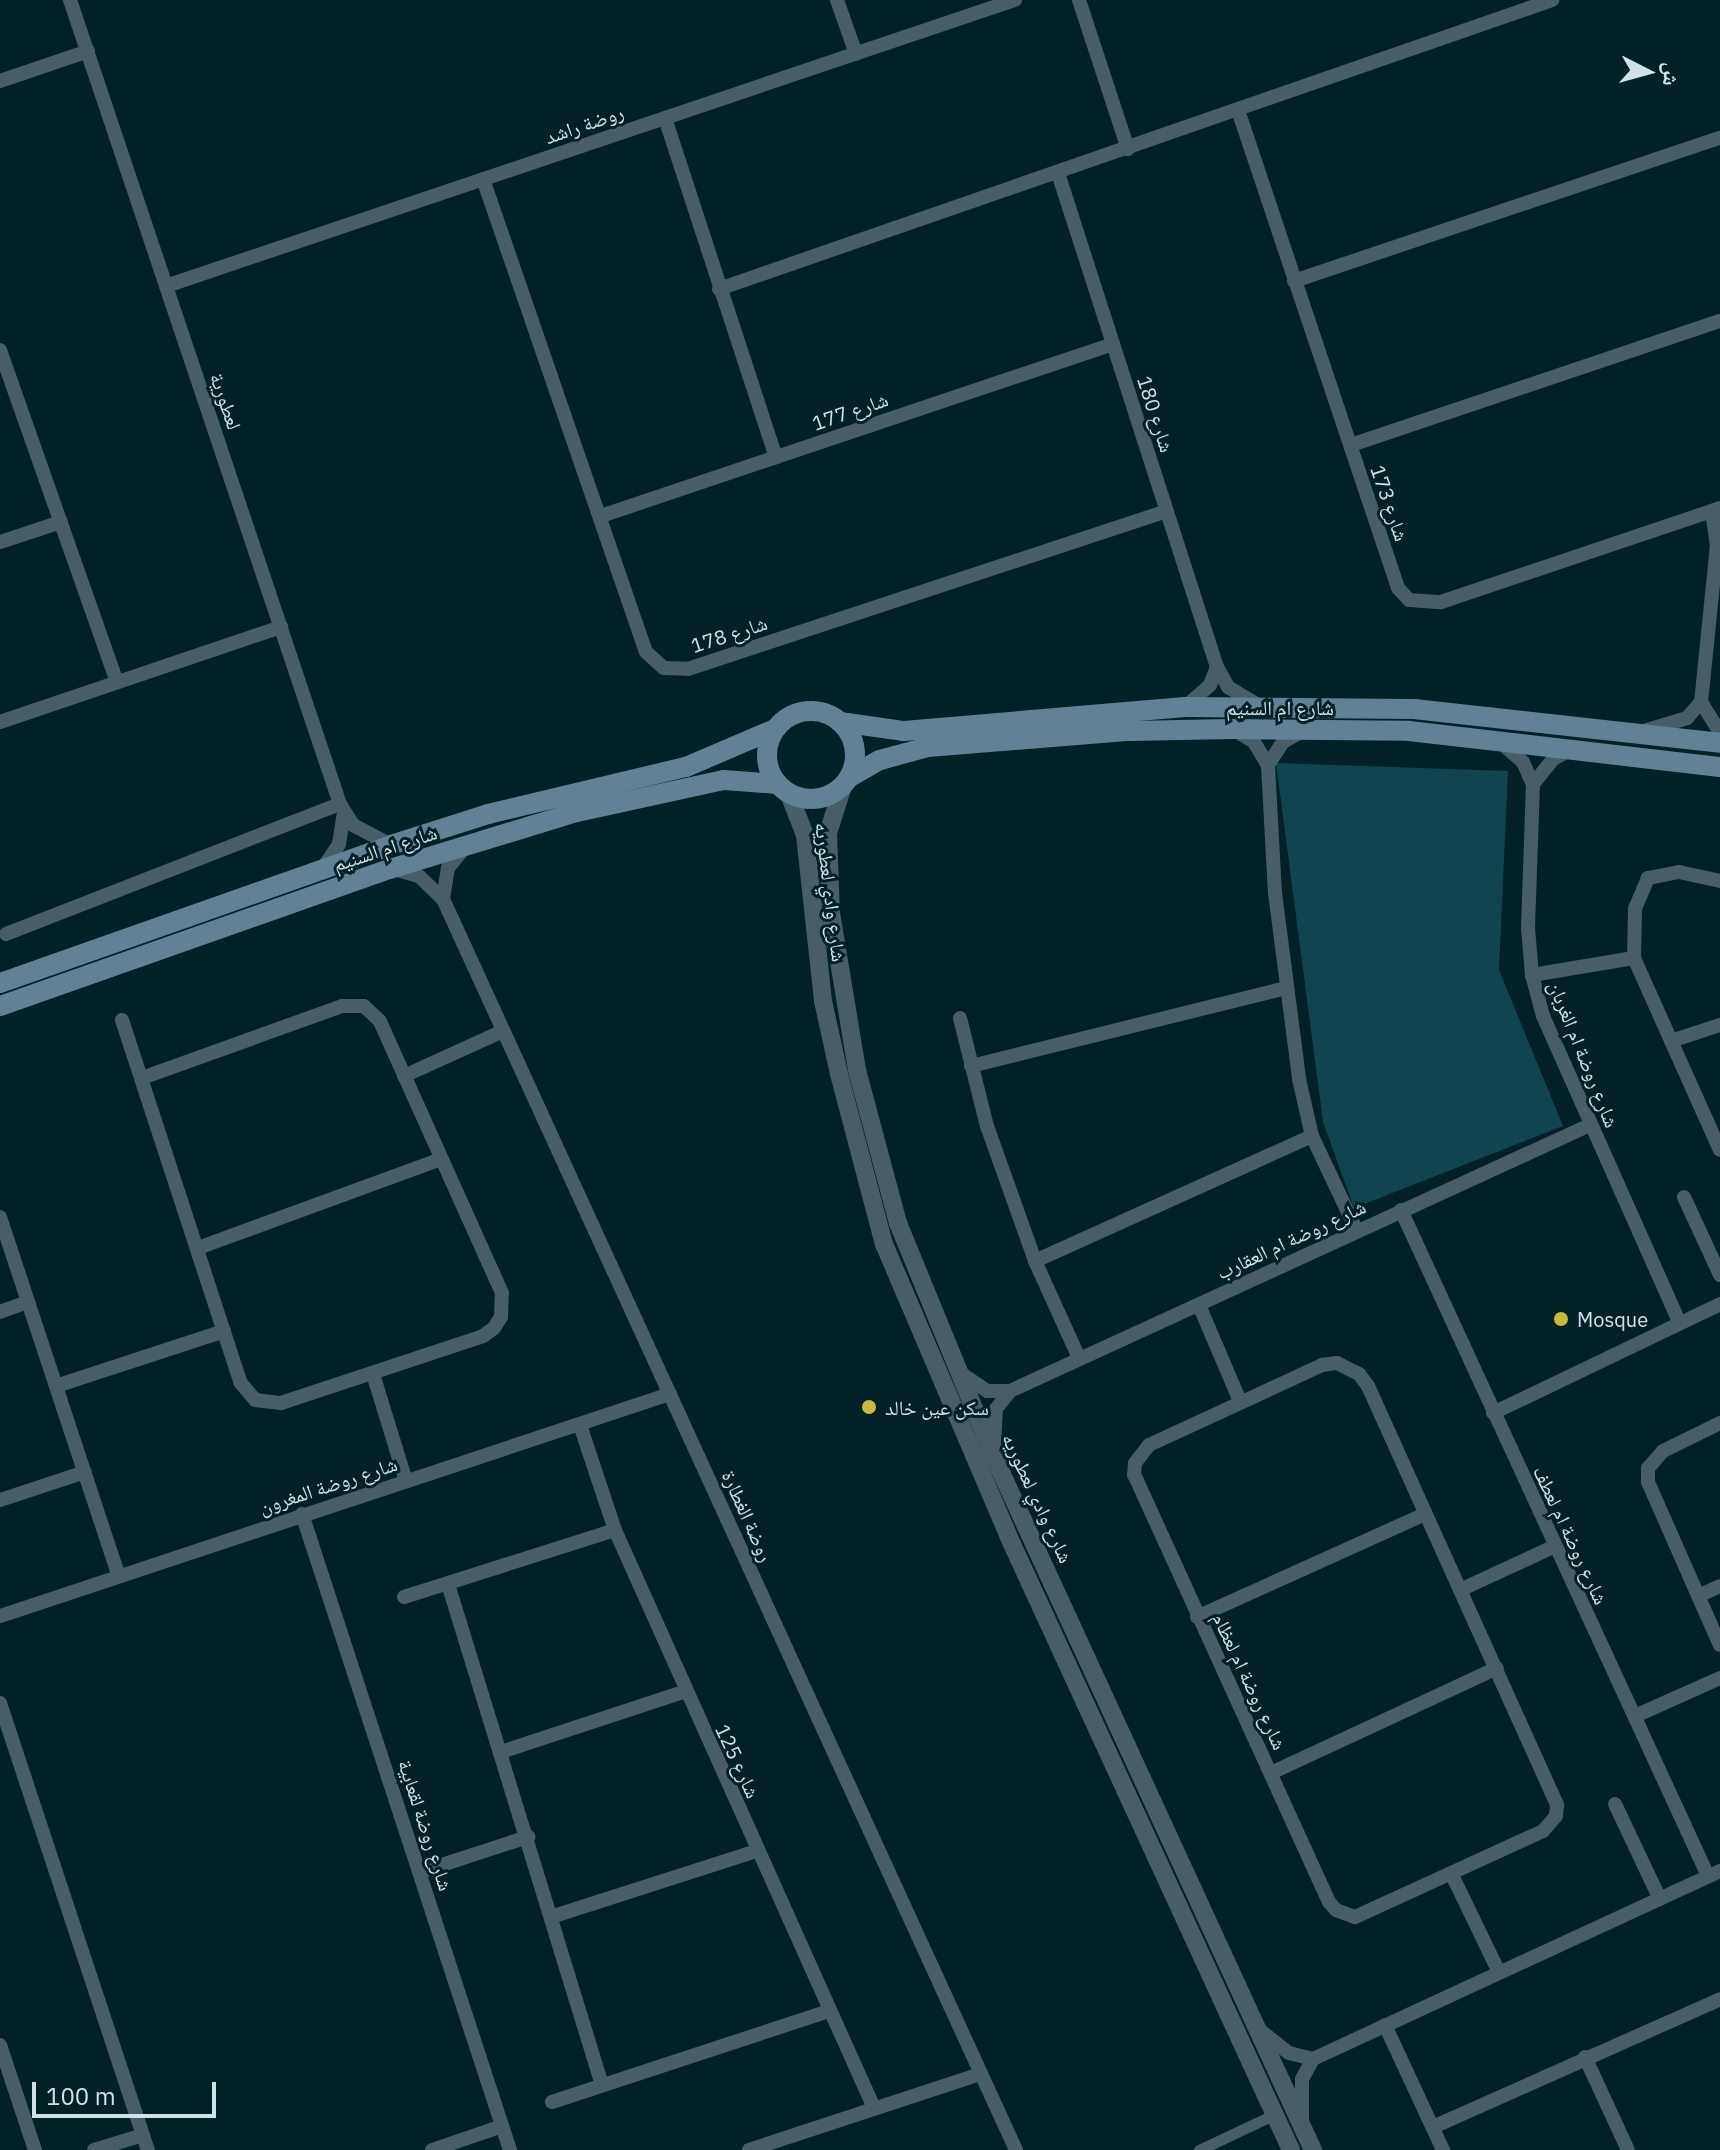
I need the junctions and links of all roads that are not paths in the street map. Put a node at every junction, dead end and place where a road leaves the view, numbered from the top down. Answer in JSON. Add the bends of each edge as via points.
{"nodes":[{"id":1,"x":70,"y":0,"type":"edge"},
{"id":2,"x":837,"y":0,"type":"edge"},
{"id":3,"x":1015,"y":0,"type":"edge"},
{"id":4,"x":1079,"y":0,"type":"edge"},
{"id":5,"x":1552,"y":0,"type":"edge"},
{"id":6,"x":88,"y":51,"type":"junction"},
{"id":7,"x":856,"y":54,"type":"junction"},
{"id":8,"x":0,"y":81,"type":"edge"},
{"id":9,"x":1239,"y":113,"type":"junction"},
{"id":10,"x":665,"y":118,"type":"junction"},
{"id":11,"x":1720,"y":138,"type":"edge"},
{"id":12,"x":1128,"y":149,"type":"junction"},
{"id":13,"x":1058,"y":173,"type":"junction"},
{"id":14,"x":483,"y":179,"type":"junction"},
{"id":15,"x":1294,"y":281,"type":"junction"},
{"id":16,"x":166,"y":286,"type":"junction"},
{"id":17,"x":719,"y":289,"type":"junction"},
{"id":18,"x":1720,"y":321,"type":"edge"},
{"id":19,"x":1113,"y":344,"type":"junction"},
{"id":20,"x":0,"y":350,"type":"edge"},
{"id":21,"x":1351,"y":445,"type":"junction"},
{"id":22,"x":776,"y":457,"type":"junction"},
{"id":23,"x":1716,"y":510,"type":"edge"},
{"id":24,"x":1167,"y":511,"type":"junction"},
{"id":25,"x":601,"y":516,"type":"junction"},
{"id":26,"x":61,"y":522,"type":"junction"},
{"id":27,"x":0,"y":542,"type":"edge"},
{"id":28,"x":281,"y":627,"type":"junction"},
{"id":29,"x":1217,"y":667,"type":"junction"},
{"id":30,"x":117,"y":682,"type":"junction"},
{"id":31,"x":1701,"y":702,"type":"junction"},
{"id":32,"x":1260,"y":706,"type":"junction"},
{"id":33,"x":1185,"y":707,"type":"junction"},
{"id":34,"x":0,"y":722,"type":"edge"},
{"id":35,"x":840,"y":722,"type":"junction"},
{"id":36,"x":775,"y":729,"type":"junction"},
{"id":37,"x":1232,"y":729,"type":"junction"},
{"id":38,"x":1306,"y":729,"type":"junction"},
{"id":39,"x":1640,"y":731,"type":"junction"},
{"id":40,"x":1720,"y":732,"type":"edge"},
{"id":41,"x":1497,"y":740,"type":"junction"},
{"id":42,"x":1720,"y":743,"type":"edge"},
{"id":43,"x":1581,"y":747,"type":"junction"},
{"id":44,"x":1268,"y":765,"type":"junction"},
{"id":45,"x":1720,"y":767,"type":"edge"},
{"id":46,"x":846,"y":782,"type":"junction"},
{"id":47,"x":1533,"y":784,"type":"junction"},
{"id":48,"x":784,"y":789,"type":"junction"},
{"id":49,"x":342,"y":809,"type":"junction"},
{"id":50,"x":468,"y":844,"type":"junction"},
{"id":51,"x":391,"y":845,"type":"junction"},
{"id":52,"x":323,"y":868,"type":"junction"},
{"id":53,"x":390,"y":869,"type":"junction"},
{"id":54,"x":1720,"y":881,"type":"edge"},
{"id":55,"x":443,"y":899,"type":"junction"},
{"id":56,"x":6,"y":934,"type":"dead end"},
{"id":57,"x":1634,"y":958,"type":"junction"},
{"id":58,"x":1532,"y":975,"type":"junction"},
{"id":59,"x":0,"y":983,"type":"edge"},
{"id":60,"x":1287,"y":988,"type":"junction"},
{"id":61,"x":0,"y":1006,"type":"edge"},
{"id":62,"x":960,"y":1018,"type":"dead end"},
{"id":63,"x":122,"y":1020,"type":"dead end"},
{"id":64,"x":1720,"y":1025,"type":"edge"},
{"id":65,"x":503,"y":1031,"type":"junction"},
{"id":66,"x":1671,"y":1041,"type":"junction"},
{"id":67,"x":971,"y":1066,"type":"junction"},
{"id":68,"x":404,"y":1076,"type":"junction"},
{"id":69,"x":142,"y":1078,"type":"junction"},
{"id":70,"x":1590,"y":1125,"type":"junction"},
{"id":71,"x":1312,"y":1136,"type":"junction"},
{"id":72,"x":1720,"y":1150,"type":"edge"},
{"id":73,"x":441,"y":1159,"type":"junction"},
{"id":74,"x":1684,"y":1197,"type":"dead end"},
{"id":75,"x":1401,"y":1210,"type":"junction"},
{"id":76,"x":0,"y":1217,"type":"edge"},
{"id":77,"x":1357,"y":1231,"type":"junction"},
{"id":78,"x":198,"y":1248,"type":"junction"},
{"id":79,"x":1035,"y":1261,"type":"junction"},
{"id":80,"x":1720,"y":1275,"type":"edge"},
{"id":81,"x":28,"y":1302,"type":"junction"},
{"id":82,"x":1720,"y":1304,"type":"edge"},
{"id":83,"x":1199,"y":1305,"type":"junction"},
{"id":84,"x":0,"y":1312,"type":"edge"},
{"id":85,"x":1679,"y":1322,"type":"junction"},
{"id":86,"x":224,"y":1331,"type":"junction"},
{"id":87,"x":1079,"y":1358,"type":"junction"},
{"id":88,"x":952,"y":1363,"type":"junction"},
{"id":89,"x":373,"y":1374,"type":"junction"},
{"id":90,"x":56,"y":1386,"type":"junction"},
{"id":91,"x":1010,"y":1391,"type":"junction"},
{"id":92,"x":670,"y":1394,"type":"junction"},
{"id":93,"x":1240,"y":1401,"type":"junction"},
{"id":94,"x":1493,"y":1413,"type":"junction"},
{"id":95,"x":1720,"y":1423,"type":"edge"},
{"id":96,"x":580,"y":1425,"type":"junction"},
{"id":97,"x":995,"y":1459,"type":"junction"},
{"id":98,"x":85,"y":1472,"type":"junction"},
{"id":99,"x":406,"y":1481,"type":"junction"},
{"id":100,"x":0,"y":1500,"type":"edge"},
{"id":101,"x":302,"y":1514,"type":"junction"},
{"id":102,"x":1425,"y":1514,"type":"junction"},
{"id":103,"x":615,"y":1530,"type":"junction"},
{"id":104,"x":1553,"y":1547,"type":"junction"},
{"id":105,"x":118,"y":1574,"type":"junction"},
{"id":106,"x":448,"y":1584,"type":"junction"},
{"id":107,"x":1720,"y":1586,"type":"edge"},
{"id":108,"x":1460,"y":1590,"type":"junction"},
{"id":109,"x":1698,"y":1596,"type":"junction"},
{"id":110,"x":404,"y":1597,"type":"dead end"},
{"id":111,"x":0,"y":1616,"type":"edge"},
{"id":112,"x":1197,"y":1617,"type":"junction"},
{"id":113,"x":1720,"y":1645,"type":"edge"},
{"id":114,"x":1497,"y":1668,"type":"junction"},
{"id":115,"x":1720,"y":1678,"type":"edge"},
{"id":116,"x":684,"y":1692,"type":"junction"},
{"id":117,"x":0,"y":1703,"type":"edge"},
{"id":118,"x":1635,"y":1716,"type":"junction"},
{"id":119,"x":4,"y":1729,"type":"edge"},
{"id":120,"x":501,"y":1752,"type":"junction"},
{"id":121,"x":1271,"y":1773,"type":"junction"},
{"id":122,"x":1615,"y":1804,"type":"dead end"},
{"id":123,"x":528,"y":1837,"type":"junction"},
{"id":124,"x":757,"y":1851,"type":"junction"},
{"id":125,"x":420,"y":1872,"type":"junction"},
{"id":126,"x":1714,"y":1873,"type":"edge"},
{"id":127,"x":1453,"y":1877,"type":"junction"},
{"id":128,"x":1660,"y":1899,"type":"junction"},
{"id":129,"x":554,"y":1916,"type":"junction"},
{"id":130,"x":1499,"y":1972,"type":"junction"},
{"id":131,"x":1720,"y":1999,"type":"edge"},
{"id":132,"x":829,"y":2011,"type":"junction"},
{"id":133,"x":1385,"y":2025,"type":"junction"},
{"id":134,"x":1257,"y":2027,"type":"junction"},
{"id":135,"x":0,"y":2045,"type":"edge"},
{"id":136,"x":1585,"y":2057,"type":"junction"},
{"id":137,"x":1313,"y":2059,"type":"junction"},
{"id":138,"x":980,"y":2074,"type":"junction"},
{"id":139,"x":602,"y":2085,"type":"junction"},
{"id":140,"x":552,"y":2102,"type":"dead end"},
{"id":141,"x":874,"y":2108,"type":"junction"},
{"id":142,"x":1275,"y":2114,"type":"junction"},
{"id":143,"x":502,"y":2126,"type":"junction"},
{"id":144,"x":1433,"y":2127,"type":"junction"},
{"id":145,"x":1303,"y":2128,"type":"junction"},
{"id":146,"x":143,"y":2135,"type":"junction"},
{"id":147,"x":35,"y":2150,"type":"edge"},
{"id":148,"x":94,"y":2150,"type":"edge"},
{"id":149,"x":148,"y":2150,"type":"edge"},
{"id":150,"x":432,"y":2150,"type":"edge"},
{"id":151,"x":510,"y":2150,"type":"edge"},
{"id":152,"x":749,"y":2150,"type":"edge"},
{"id":153,"x":1016,"y":2150,"type":"edge"},
{"id":154,"x":1199,"y":2150,"type":"edge"},
{"id":155,"x":1291,"y":2150,"type":"edge"},
{"id":156,"x":1313,"y":2150,"type":"edge"},
{"id":157,"x":1443,"y":2150,"type":"edge"},
{"id":158,"x":1628,"y":2150,"type":"edge"}],
"edges":[{"from":1,"to":6,"type":"street","name":"لعطورية"},
{"from":2,"to":7,"type":"street"},
{"from":3,"to":7,"type":"street","name":"روضة راشد"},
{"from":4,"to":12,"type":"street"},
{"from":5,"to":9,"type":"street"},
{"from":6,"to":8,"type":"street"},
{"from":6,"to":16,"type":"street","name":"لعطورية"},
{"from":7,"to":10,"type":"street","name":"روضة راشد"},
{"from":9,"to":12,"type":"street"},
{"from":9,"to":15,"type":"street","name":"شارع 173"},
{"from":10,"to":14,"type":"street","name":"روضة راشد"},
{"from":10,"to":17,"type":"street"},
{"from":11,"to":15,"type":"street"},
{"from":12,"to":13,"type":"street"},
{"from":13,"to":17,"type":"street"},
{"from":13,"to":19,"type":"street","name":"شارع 180"},
{"from":14,"to":16,"type":"street","name":"روضة راشد"},
{"from":14,"to":25,"type":"street","name":"شارع 178"},
{"from":15,"to":21,"type":"street","name":"شارع 173"},
{"from":16,"to":28,"type":"street","name":"لعطورية"},
{"from":17,"to":22,"type":"street"},
{"from":18,"to":21,"type":"street"},
{"from":19,"to":22,"type":"street","name":"شارع 177"},
{"from":19,"to":24,"type":"street","name":"شارع 180"},
{"from":20,"to":26,"type":"street"},
{"from":21,"to":23,"type":"street","name":"شارع 173","via":[[1398,588],[1416,604],[1441,602]]},
{"from":22,"to":25,"type":"street","name":"شارع 177"},
{"from":23,"to":31,"type":"street","name":"شارع 173"},
{"from":24,"to":25,"type":"street","name":"شارع 178","via":[[676,671],[654,663],[646,652]]},
{"from":24,"to":29,"type":"street","name":"شارع 180"},
{"from":26,"to":27,"type":"street"},
{"from":26,"to":30,"type":"street"},
{"from":28,"to":30,"type":"street"},
{"from":28,"to":49,"type":"street","name":"لعطورية"},
{"from":29,"to":32,"type":"street","name":"شارع 180","via":[[1236,695]]},
{"from":29,"to":33,"type":"street","via":[[1210,685]]},
{"from":30,"to":34,"type":"street"},
{"from":31,"to":39,"type":"street","via":[[1680,722]]},
{"from":31,"to":40,"type":"street"},
{"from":32,"to":33,"type":"main road","name":"شارع ام السنيم"},
{"from":32,"to":39,"type":"main road","name":"شارع ام السنيم","via":[[1460,710]]},
{"from":33,"to":35,"type":"main road","name":"شارع ام السنيم","via":[[904,731]]},
{"from":35,"to":36,"type":"main road","via":[[813,711],[785,719]]},
{"from":35,"to":46,"type":"main road","via":[[854,746]]},
{"from":36,"to":48,"type":"main road","via":[[767,757]]},
{"from":36,"to":51,"type":"main road","name":"شارع ام السنيم","via":[[686,767],[488,814]]},
{"from":37,"to":38,"type":"main road","name":"شارع ام السنيم"},
{"from":37,"to":44,"type":"street","via":[[1254,742]]},
{"from":37,"to":46,"type":"main road","name":"شارع ام السنيم","via":[[1129,731],[928,747],[880,760]]},
{"from":38,"to":41,"type":"main road","name":"شارع ام السنيم"},
{"from":38,"to":44,"type":"street","via":[[1283,742]]},
{"from":39,"to":42,"type":"main road","name":"شارع ام السنيم"},
{"from":41,"to":43,"type":"main road","name":"شارع ام السنيم"},
{"from":41,"to":47,"type":"street","via":[[1523,762]]},
{"from":43,"to":45,"type":"main road","name":"شارع ام السنيم"},
{"from":43,"to":47,"type":"street","via":[[1553,759]]},
{"from":44,"to":60,"type":"street"},
{"from":46,"to":48,"type":"main road","via":[[817,799]]},
{"from":46,"to":88,"type":"street","name":"شارع وادي لعطوريه","via":[[828,833],[827,862],[842,998],[871,1132],[898,1223]]},
{"from":47,"to":58,"type":"street","name":"شارع روضة ام الغربان","via":[[1528,928]]},
{"from":48,"to":50,"type":"main road","name":"شارع ام السنيم","via":[[743,779],[691,786]]},
{"from":48,"to":142,"type":"street","name":"شارع وادي لعطوريه","via":[[805,835],[823,1001],[884,1244],[1012,1544]]},
{"from":49,"to":51,"type":"street","via":[[365,834]]},
{"from":49,"to":52,"type":"street","via":[[339,844]]},
{"from":49,"to":56,"type":"street"},
{"from":50,"to":53,"type":"main road","name":"شارع ام السنيم"},
{"from":50,"to":55,"type":"street","via":[[448,868]]},
{"from":51,"to":52,"type":"main road","name":"شارع ام السنيم"},
{"from":52,"to":59,"type":"main road","name":"شارع ام السنيم"},
{"from":53,"to":55,"type":"street","name":"روضة الغطارة","via":[[419,876]]},
{"from":53,"to":61,"type":"main road","name":"شارع ام السنيم"},
{"from":54,"to":57,"type":"street","via":[[1679,872],[1648,878],[1635,908]]},
{"from":55,"to":65,"type":"street","name":"روضة الغطارة"},
{"from":57,"to":58,"type":"street"},
{"from":57,"to":66,"type":"street"},
{"from":58,"to":70,"type":"street","name":"شارع روضة ام الغربان","via":[[1543,1016]]},
{"from":60,"to":67,"type":"street"},
{"from":60,"to":71,"type":"street"},
{"from":62,"to":67,"type":"street"},
{"from":63,"to":69,"type":"street"},
{"from":64,"to":66,"type":"street"},
{"from":65,"to":68,"type":"street"},
{"from":65,"to":92,"type":"street","name":"روضة الغطارة"},
{"from":66,"to":72,"type":"street"},
{"from":67,"to":79,"type":"street"},
{"from":68,"to":69,"type":"street","via":[[380,1021],[364,1006],[342,1006]]},
{"from":68,"to":73,"type":"street"},
{"from":69,"to":78,"type":"street"},
{"from":70,"to":75,"type":"street","name":"شارع روضة ام العقارب"},
{"from":70,"to":85,"type":"street","name":"شارع روضة ام الغربان"},
{"from":71,"to":77,"type":"street"},
{"from":71,"to":79,"type":"street"},
{"from":73,"to":78,"type":"street"},
{"from":73,"to":89,"type":"street","via":[[502,1293],[501,1317],[483,1336]]},
{"from":74,"to":80,"type":"street"},
{"from":75,"to":77,"type":"street","name":"شارع روضة ام العقارب"},
{"from":75,"to":94,"type":"street","name":"شارع روضة ام لعطف"},
{"from":76,"to":81,"type":"street"},
{"from":77,"to":83,"type":"street","name":"شارع روضة ام العقارب"},
{"from":78,"to":86,"type":"street"},
{"from":79,"to":87,"type":"street"},
{"from":81,"to":84,"type":"street"},
{"from":81,"to":90,"type":"street"},
{"from":82,"to":85,"type":"street"},
{"from":83,"to":87,"type":"street","name":"شارع روضة ام العقارب"},
{"from":83,"to":93,"type":"street"},
{"from":85,"to":94,"type":"street"},
{"from":86,"to":89,"type":"street","via":[[240,1382],[255,1400],[266,1403]]},
{"from":86,"to":90,"type":"street"},
{"from":87,"to":91,"type":"street","name":"شارع روضة ام العقارب"},
{"from":88,"to":91,"type":"street","via":[[977,1387]]},
{"from":88,"to":97,"type":"street","name":"شارع وادي لعطوريه"},
{"from":89,"to":99,"type":"street"},
{"from":90,"to":98,"type":"street"},
{"from":91,"to":97,"type":"street","via":[[993,1421]]},
{"from":92,"to":96,"type":"street","name":"شارع روضة المغرون"},
{"from":92,"to":138,"type":"street","name":"روضة الغطارة"},
{"from":93,"to":102,"type":"street","name":"شارع روضة ام لعظام","via":[[1322,1365],[1348,1366],[1368,1386]]},
{"from":93,"to":112,"type":"street","name":"شارع روضة ام لعظام","via":[[1149,1445],[1135,1463],[1138,1490]]},
{"from":94,"to":104,"type":"street","name":"شارع روضة ام لعطف"},
{"from":95,"to":109,"type":"street","via":[[1663,1451],[1648,1468],[1651,1496]]},
{"from":96,"to":99,"type":"street","name":"شارع روضة المغرون"},
{"from":96,"to":103,"type":"street","name":"شارع 125"},
{"from":97,"to":134,"type":"street","name":"شارع وادي لعطوريه"},
{"from":98,"to":100,"type":"street"},
{"from":98,"to":105,"type":"street"},
{"from":99,"to":101,"type":"street","name":"شارع روضة المغرون"},
{"from":101,"to":105,"type":"street","name":"شارع روضة المغرون"},
{"from":101,"to":125,"type":"street","name":"شارع روضة لقعابية"},
{"from":102,"to":108,"type":"street","name":"شارع روضة ام لعظام"},
{"from":102,"to":112,"type":"street"},
{"from":103,"to":106,"type":"street"},
{"from":103,"to":116,"type":"street","name":"شارع 125"},
{"from":104,"to":108,"type":"street"},
{"from":104,"to":118,"type":"street","name":"شارع روضة ام لعطف"},
{"from":105,"to":111,"type":"street","name":"شارع روضة المغرون"},
{"from":106,"to":110,"type":"street"},
{"from":106,"to":120,"type":"street"},
{"from":107,"to":109,"type":"street"},
{"from":108,"to":114,"type":"street","name":"شارع روضة ام لعظام"},
{"from":109,"to":113,"type":"street"},
{"from":112,"to":121,"type":"street","name":"شارع روضة ام لعظام"},
{"from":114,"to":121,"type":"street"},
{"from":114,"to":127,"type":"street","name":"شارع روضة ام لعظام","via":[[1556,1796],[1556,1816],[1543,1831]]},
{"from":115,"to":118,"type":"street"},
{"from":116,"to":120,"type":"street"},
{"from":116,"to":124,"type":"street","name":"شارع 125"},
{"from":117,"to":119,"type":"street"},
{"from":118,"to":126,"type":"street","name":"شارع روضة ام لعطف"},
{"from":119,"to":146,"type":"street"},
{"from":120,"to":123,"type":"street"},
{"from":121,"to":127,"type":"street","name":"شارع روضة ام لعظام","via":[[1336,1910],[1367,1916]]},
{"from":122,"to":128,"type":"street"},
{"from":123,"to":125,"type":"street"},
{"from":123,"to":129,"type":"street"},
{"from":124,"to":129,"type":"street"},
{"from":124,"to":132,"type":"street","name":"شارع 125"},
{"from":125,"to":143,"type":"street","name":"شارع روضة لقعابية"},
{"from":126,"to":128,"type":"street"},
{"from":127,"to":130,"type":"street"},
{"from":128,"to":130,"type":"street"},
{"from":129,"to":139,"type":"street"},
{"from":130,"to":133,"type":"street"},
{"from":131,"to":136,"type":"street"},
{"from":132,"to":139,"type":"street"},
{"from":132,"to":141,"type":"street","name":"شارع 125"},
{"from":133,"to":137,"type":"street"},
{"from":133,"to":144,"type":"street"},
{"from":134,"to":137,"type":"street","via":[[1279,2048]]},
{"from":134,"to":145,"type":"street","name":"شارع وادي لعطوريه"},
{"from":135,"to":147,"type":"street"},
{"from":136,"to":144,"type":"street"},
{"from":136,"to":158,"type":"street"},
{"from":137,"to":145,"type":"street","via":[[1300,2091]]},
{"from":138,"to":141,"type":"street"},
{"from":138,"to":153,"type":"street","name":"روضة الغطارة"},
{"from":139,"to":140,"type":"street"},
{"from":141,"to":152,"type":"street"},
{"from":142,"to":154,"type":"street"},
{"from":142,"to":155,"type":"street","name":"شارع وادي لعطوريه"},
{"from":143,"to":150,"type":"street"},
{"from":143,"to":151,"type":"street","name":"شارع روضة لقعابية"},
{"from":144,"to":157,"type":"street"},
{"from":145,"to":156,"type":"street","name":"شارع وادي لعطوريه"},
{"from":146,"to":148,"type":"street"},
{"from":146,"to":149,"type":"street"}]}
